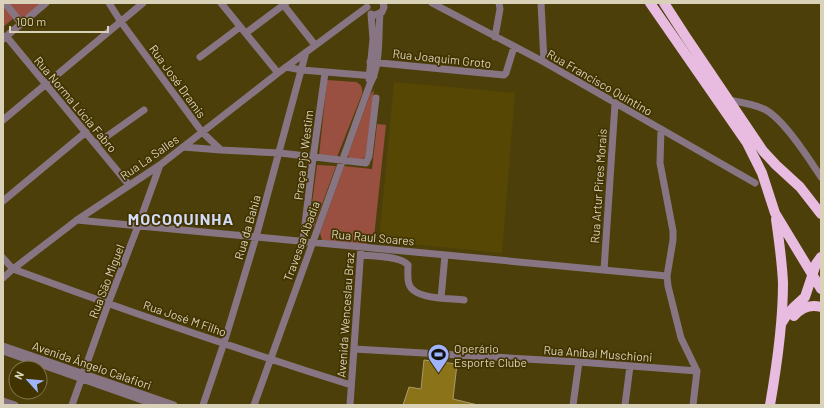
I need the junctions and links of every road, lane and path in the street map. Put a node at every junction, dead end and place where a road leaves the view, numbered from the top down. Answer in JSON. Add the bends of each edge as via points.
{"nodes":[{"id":1,"x":5,"y":3,"type":"edge"},
{"id":2,"x":46,"y":3,"type":"edge"},
{"id":3,"x":108,"y":3,"type":"edge"},
{"id":4,"x":143,"y":3,"type":"edge"},
{"id":5,"x":221,"y":3,"type":"edge"},
{"id":6,"x":383,"y":3,"type":"edge"},
{"id":7,"x":432,"y":3,"type":"edge"},
{"id":8,"x":499,"y":3,"type":"edge"},
{"id":9,"x":541,"y":3,"type":"edge"},
{"id":10,"x":650,"y":3,"type":"edge"},
{"id":11,"x":664,"y":3,"type":"edge"},
{"id":12,"x":284,"y":4,"type":"edge"},
{"id":13,"x":368,"y":5,"type":"edge"},
{"id":14,"x":371,"y":14,"type":"junction"},
{"id":15,"x":380,"y":14,"type":"junction"},
{"id":16,"x":121,"y":22,"type":"junction"},
{"id":17,"x":21,"y":23,"type":"junction"},
{"id":18,"x":240,"y":27,"type":"junction"},
{"id":19,"x":246,"y":33,"type":"junction"},
{"id":20,"x":495,"y":37,"type":"junction"},
{"id":21,"x":5,"y":38,"type":"edge"},
{"id":22,"x":315,"y":45,"type":"junction"},
{"id":23,"x":514,"y":47,"type":"junction"},
{"id":24,"x":306,"y":52,"type":"junction"},
{"id":25,"x":200,"y":57,"type":"dead end"},
{"id":26,"x":373,"y":62,"type":"junction"},
{"id":27,"x":544,"y":62,"type":"junction"},
{"id":28,"x":286,"y":67,"type":"junction"},
{"id":29,"x":302,"y":70,"type":"junction"},
{"id":30,"x":325,"y":72,"type":"junction"},
{"id":31,"x":278,"y":73,"type":"junction"},
{"id":32,"x":371,"y":76,"type":"junction"},
{"id":33,"x":46,"y":84,"type":"junction"},
{"id":34,"x":376,"y":98,"type":"dead end"},
{"id":35,"x":728,"y":100,"type":"junction"},
{"id":36,"x":615,"y":104,"type":"junction"},
{"id":37,"x":144,"y":110,"type":"dead end"},
{"id":38,"x":3,"y":120,"type":"edge"},
{"id":39,"x":661,"y":129,"type":"junction"},
{"id":40,"x":86,"y":132,"type":"junction"},
{"id":41,"x":202,"y":132,"type":"junction"},
{"id":42,"x":96,"y":144,"type":"junction"},
{"id":43,"x":183,"y":147,"type":"junction"},
{"id":44,"x":221,"y":150,"type":"junction"},
{"id":45,"x":280,"y":153,"type":"junction"},
{"id":46,"x":313,"y":158,"type":"junction"},
{"id":47,"x":342,"y":160,"type":"junction"},
{"id":48,"x":160,"y":165,"type":"junction"},
{"id":49,"x":821,"y":177,"type":"edge"},
{"id":50,"x":755,"y":183,"type":"dead end"},
{"id":51,"x":129,"y":185,"type":"junction"},
{"id":52,"x":3,"y":201,"type":"edge"},
{"id":53,"x":775,"y":213,"type":"junction"},
{"id":54,"x":821,"y":214,"type":"edge"},
{"id":55,"x":77,"y":220,"type":"junction"},
{"id":56,"x":138,"y":226,"type":"junction"},
{"id":57,"x":256,"y":237,"type":"junction"},
{"id":58,"x":303,"y":241,"type":"junction"},
{"id":59,"x":312,"y":242,"type":"junction"},
{"id":60,"x":361,"y":247,"type":"junction"},
{"id":61,"x":361,"y":255,"type":"junction"},
{"id":62,"x":445,"y":255,"type":"junction"},
{"id":63,"x":821,"y":257,"type":"edge"},
{"id":64,"x":3,"y":258,"type":"edge"},
{"id":65,"x":13,"y":268,"type":"junction"},
{"id":66,"x":604,"y":270,"type":"junction"},
{"id":67,"x":667,"y":276,"type":"junction"},
{"id":68,"x":812,"y":276,"type":"junction"},
{"id":69,"x":3,"y":278,"type":"edge"},
{"id":70,"x":821,"y":289,"type":"edge"},
{"id":71,"x":441,"y":298,"type":"junction"},
{"id":72,"x":464,"y":300,"type":"dead end"},
{"id":73,"x":108,"y":304,"type":"junction"},
{"id":74,"x":821,"y":307,"type":"edge"},
{"id":75,"x":781,"y":326,"type":"junction"},
{"id":76,"x":224,"y":343,"type":"junction"},
{"id":77,"x":3,"y":346,"type":"edge"},
{"id":78,"x":354,"y":349,"type":"junction"},
{"id":79,"x":3,"y":351,"type":"edge"},
{"id":80,"x":778,"y":357,"type":"junction"},
{"id":81,"x":270,"y":360,"type":"junction"},
{"id":82,"x":579,"y":362,"type":"junction"},
{"id":83,"x":630,"y":366,"type":"junction"},
{"id":84,"x":697,"y":372,"type":"junction"},
{"id":85,"x":83,"y":377,"type":"junction"},
{"id":86,"x":351,"y":385,"type":"junction"},
{"id":87,"x":3,"y":401,"type":"edge"},
{"id":88,"x":15,"y":405,"type":"edge"},
{"id":89,"x":72,"y":405,"type":"edge"},
{"id":90,"x":156,"y":405,"type":"edge"},
{"id":91,"x":174,"y":405,"type":"edge"},
{"id":92,"x":203,"y":405,"type":"edge"},
{"id":93,"x":254,"y":405,"type":"edge"},
{"id":94,"x":350,"y":405,"type":"edge"},
{"id":95,"x":573,"y":405,"type":"edge"},
{"id":96,"x":624,"y":405,"type":"edge"},
{"id":97,"x":693,"y":405,"type":"edge"},
{"id":98,"x":770,"y":405,"type":"edge"}],
"edges":[{"from":1,"to":17,"type":"street"},
{"from":2,"to":17,"type":"street"},
{"from":3,"to":16,"type":"street","name":"Rua José Dramis"},
{"from":4,"to":16,"type":"street"},
{"from":5,"to":18,"type":"street"},
{"from":6,"to":15,"type":"street"},
{"from":7,"to":20,"type":"street","name":"Rua Francisco Quintino"},
{"from":8,"to":20,"type":"street"},
{"from":9,"to":27,"type":"street"},
{"from":10,"to":53,"type":"highway","via":[[748,143]]},
{"from":11,"to":35,"type":"highway"},
{"from":12,"to":19,"type":"street"},
{"from":12,"to":22,"type":"street"},
{"from":13,"to":14,"type":"street"},
{"from":13,"to":22,"type":"street","name":"Rua La Salles"},
{"from":14,"to":15,"type":"street"},
{"from":14,"to":26,"type":"street"},
{"from":15,"to":26,"type":"street"},
{"from":16,"to":33,"type":"street"},
{"from":16,"to":41,"type":"street","name":"Rua José Dramis"},
{"from":17,"to":21,"type":"street"},
{"from":18,"to":19,"type":"street"},
{"from":18,"to":25,"type":"street"},
{"from":19,"to":31,"type":"street"},
{"from":20,"to":23,"type":"street","name":"Rua Francisco Quintino"},
{"from":21,"to":33,"type":"street","name":"Rua Norma Lúcia Fabro"},
{"from":22,"to":24,"type":"street","name":"Rua La Salles"},
{"from":23,"to":26,"type":"street","name":"Rua Joaquim Groto","via":[[504,75]]},
{"from":23,"to":27,"type":"street","name":"Rua Francisco Quintino"},
{"from":24,"to":28,"type":"street","name":"Rua La Salles"},
{"from":24,"to":29,"type":"street","name":"Rua da Bahia"},
{"from":26,"to":32,"type":"street","name":"Travessa Abadia"},
{"from":27,"to":36,"type":"street","name":"Rua Francisco Quintino"},
{"from":28,"to":29,"type":"street"},
{"from":28,"to":31,"type":"street","name":"Rua La Salles"},
{"from":29,"to":30,"type":"street"},
{"from":29,"to":45,"type":"street","name":"Rua da Bahia"},
{"from":30,"to":32,"type":"street"},
{"from":30,"to":46,"type":"street","name":"Praça Pjo Westim"},
{"from":31,"to":41,"type":"street","name":"Rua La Salles"},
{"from":32,"to":47,"type":"street","name":"Travessa Abadia"},
{"from":33,"to":38,"type":"street"},
{"from":33,"to":40,"type":"street","name":"Rua Norma Lúcia Fabro"},
{"from":34,"to":47,"type":"street","via":[[367,162]]},
{"from":35,"to":49,"type":"street","via":[[752,105],[773,114],[800,146]]},
{"from":35,"to":54,"type":"highway","via":[[763,151],[800,187]]},
{"from":36,"to":39,"type":"street","name":"Rua Francisco Quintino"},
{"from":36,"to":66,"type":"street","name":"Rua Artur Pires Morais"},
{"from":37,"to":42,"type":"street"},
{"from":39,"to":50,"type":"street","name":"Rua Francisco Quintino"},
{"from":39,"to":67,"type":"street","via":[[660,163],[673,231]]},
{"from":40,"to":42,"type":"street","name":"Rua Norma Lúcia Fabro"},
{"from":40,"to":52,"type":"street"},
{"from":41,"to":43,"type":"street","name":"Rua La Salles"},
{"from":41,"to":44,"type":"street","name":"Rua José Dramis"},
{"from":42,"to":51,"type":"street","name":"Rua Norma Lúcia Fabro"},
{"from":43,"to":44,"type":"street"},
{"from":43,"to":48,"type":"street","name":"Rua La Salles"},
{"from":44,"to":45,"type":"street"},
{"from":45,"to":46,"type":"street"},
{"from":45,"to":57,"type":"street","name":"Rua da Bahia"},
{"from":46,"to":47,"type":"street"},
{"from":46,"to":58,"type":"street","name":"Praça Pjo Westim"},
{"from":47,"to":59,"type":"street","name":"Travessa Abadia"},
{"from":48,"to":51,"type":"street","name":"Rua La Salles"},
{"from":48,"to":56,"type":"street","name":"Rua São Miguel"},
{"from":51,"to":55,"type":"street","name":"Rua La Salles"},
{"from":53,"to":68,"type":"highway"},
{"from":53,"to":75,"type":"highway","via":[[783,283]]},
{"from":55,"to":56,"type":"street","name":"Rua Raul Soares"},
{"from":55,"to":65,"type":"street","name":"Rua La Salles"},
{"from":56,"to":57,"type":"street","name":"Rua Raul Soares"},
{"from":56,"to":73,"type":"street","name":"Rua São Miguel"},
{"from":57,"to":58,"type":"street","name":"Rua Raul Soares"},
{"from":57,"to":76,"type":"street","name":"Rua da Bahia"},
{"from":58,"to":59,"type":"street","name":"Rua Raul Soares"},
{"from":59,"to":60,"type":"street","name":"Rua Raul Soares"},
{"from":59,"to":81,"type":"street","name":"Travessa Abadia"},
{"from":60,"to":61,"type":"street","name":"Avenida Wenceslau Braz"},
{"from":60,"to":62,"type":"street","name":"Rua Raul Soares"},
{"from":61,"to":71,"type":"street","via":[[396,258],[406,262],[408,283],[411,288],[420,295]]},
{"from":61,"to":78,"type":"street","name":"Avenida Wenceslau Braz"},
{"from":62,"to":66,"type":"street","name":"Rua Raul Soares"},
{"from":62,"to":71,"type":"street"},
{"from":63,"to":68,"type":"highway"},
{"from":64,"to":65,"type":"street"},
{"from":65,"to":69,"type":"street","name":"Rua La Salles"},
{"from":65,"to":73,"type":"street","name":"Rua José M Filho"},
{"from":66,"to":67,"type":"street","name":"Rua Raul Soares"},
{"from":67,"to":84,"type":"street","via":[[679,332]]},
{"from":68,"to":70,"type":"highway"},
{"from":68,"to":75,"type":"highway","via":[[805,297],[786,316]]},
{"from":71,"to":72,"type":"street"},
{"from":73,"to":76,"type":"street","name":"Rua José M Filho"},
{"from":73,"to":85,"type":"street","name":"Rua São Miguel"},
{"from":74,"to":80,"type":"highway","via":[[803,308],[792,318],[784,333]]},
{"from":75,"to":80,"type":"highway"},
{"from":76,"to":81,"type":"street","name":"Rua José M Filho"},
{"from":76,"to":92,"type":"street","name":"Rua da Bahia"},
{"from":77,"to":85,"type":"street","name":"Avenida Ângelo Calafiori"},
{"from":78,"to":82,"type":"street","name":"Rua Aníbal Muschioni"},
{"from":78,"to":86,"type":"street","name":"Avenida Wenceslau Braz"},
{"from":79,"to":85,"type":"street","name":"Avenida Ângelo Calafiori"},
{"from":80,"to":98,"type":"highway"},
{"from":81,"to":86,"type":"street","name":"Rua José M Filho"},
{"from":81,"to":93,"type":"street","name":"Travessa Abadia"},
{"from":82,"to":83,"type":"street","name":"Rua Aníbal Muschioni"},
{"from":82,"to":95,"type":"street"},
{"from":83,"to":84,"type":"street","name":"Rua Aníbal Muschioni"},
{"from":83,"to":96,"type":"street"},
{"from":84,"to":97,"type":"street"},
{"from":85,"to":89,"type":"street","name":"Rua São Miguel"},
{"from":85,"to":90,"type":"street","name":"Avenida Ângelo Calafiori"},
{"from":85,"to":91,"type":"street","name":"Avenida Ângelo Calafiori"},
{"from":86,"to":94,"type":"street","name":"Avenida Wenceslau Braz"},
{"from":87,"to":88,"type":"street"}]}
